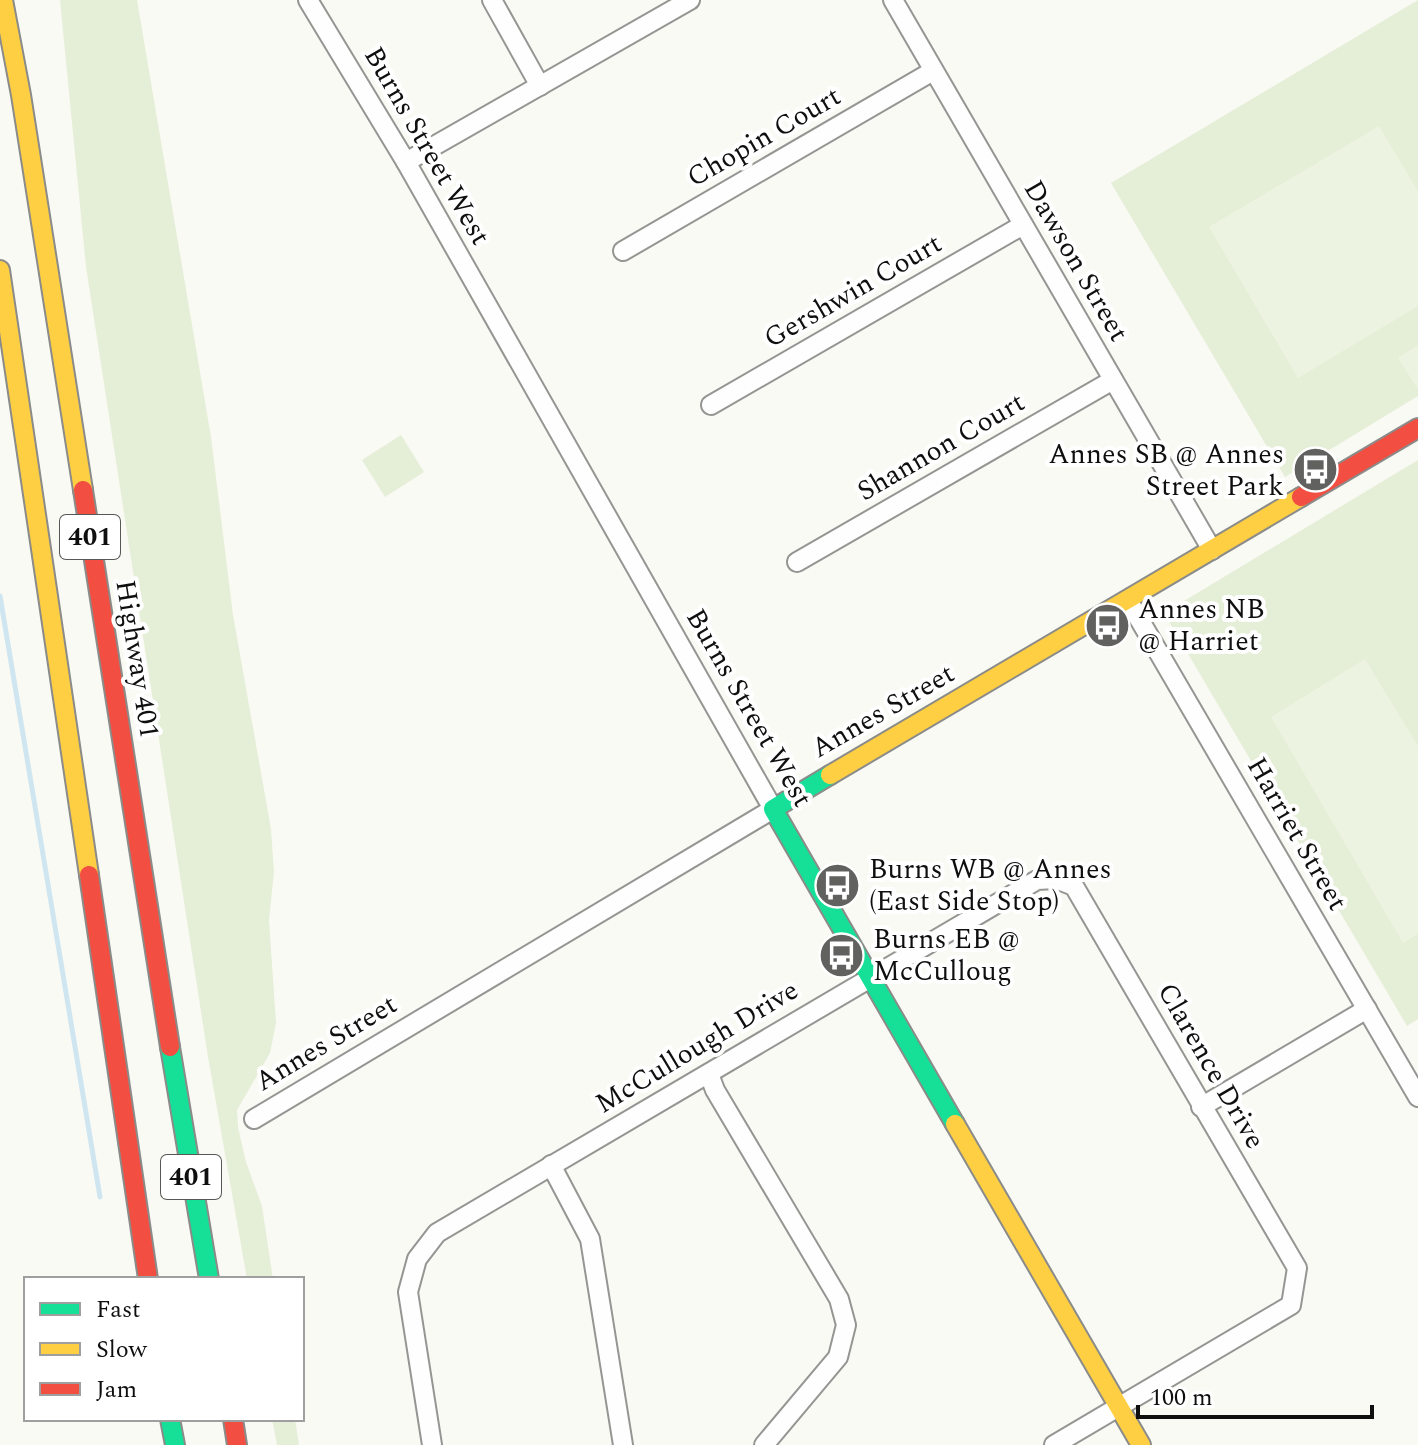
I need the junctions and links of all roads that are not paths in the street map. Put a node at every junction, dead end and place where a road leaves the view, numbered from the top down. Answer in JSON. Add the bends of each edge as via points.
{"nodes":[{"id":1,"x":3,"y":0,"type":"edge"},
{"id":2,"x":308,"y":0,"type":"edge"},
{"id":3,"x":492,"y":0,"type":"edge"},
{"id":4,"x":690,"y":0,"type":"edge"},
{"id":5,"x":893,"y":0,"type":"edge"},
{"id":6,"x":933,"y":71,"type":"junction"},
{"id":7,"x":540,"y":86,"type":"junction"},
{"id":8,"x":406,"y":162,"type":"junction"},
{"id":9,"x":1023,"y":225,"type":"junction"},
{"id":10,"x":623,"y":251,"type":"dead end"},
{"id":11,"x":0,"y":270,"type":"edge"},
{"id":12,"x":1113,"y":380,"type":"junction"},
{"id":13,"x":711,"y":405,"type":"dead end"},
{"id":14,"x":1418,"y":428,"type":"edge"},
{"id":15,"x":1212,"y":550,"type":"junction"},
{"id":16,"x":797,"y":562,"type":"dead end"},
{"id":17,"x":1128,"y":600,"type":"junction"},
{"id":18,"x":773,"y":809,"type":"junction"},
{"id":19,"x":871,"y":976,"type":"junction"},
{"id":20,"x":1367,"y":1009,"type":"junction"},
{"id":21,"x":709,"y":1074,"type":"junction"},
{"id":22,"x":1418,"y":1097,"type":"edge"},
{"id":23,"x":1201,"y":1107,"type":"junction"},
{"id":24,"x":254,"y":1119,"type":"dead end"},
{"id":25,"x":551,"y":1165,"type":"junction"},
{"id":26,"x":148,"y":1277,"type":"edge"},
{"id":27,"x":209,"y":1277,"type":"edge"},
{"id":28,"x":1119,"y":1407,"type":"junction"},
{"id":29,"x":170,"y":1421,"type":"edge"},
{"id":30,"x":233,"y":1421,"type":"edge"},
{"id":31,"x":175,"y":1445,"type":"edge"},
{"id":32,"x":237,"y":1445,"type":"edge"},
{"id":33,"x":432,"y":1445,"type":"edge"},
{"id":34,"x":623,"y":1445,"type":"edge"},
{"id":35,"x":764,"y":1445,"type":"edge"},
{"id":36,"x":1054,"y":1445,"type":"edge"},
{"id":37,"x":1141,"y":1445,"type":"edge"}],
"edges":[{"from":1,"to":27,"type":"main road","name":"Highway 401","number":"401"},
{"from":2,"to":8,"type":"street","name":"Burns Street West"},
{"from":3,"to":7,"type":"street"},
{"from":4,"to":7,"type":"street"},
{"from":5,"to":6,"type":"street","name":"Dawson Street"},
{"from":6,"to":9,"type":"street","name":"Dawson Street"},
{"from":6,"to":10,"type":"street","name":"Chopin Court"},
{"from":7,"to":8,"type":"street"},
{"from":8,"to":18,"type":"street","name":"Burns Street West"},
{"from":9,"to":12,"type":"street","name":"Dawson Street"},
{"from":9,"to":13,"type":"street","name":"Gershwin Court"},
{"from":11,"to":26,"type":"main road","number":"401"},
{"from":12,"to":15,"type":"street","name":"Dawson Street"},
{"from":12,"to":16,"type":"street","name":"Shannon Court"},
{"from":14,"to":15,"type":"main road","name":"Annes Street"},
{"from":15,"to":17,"type":"main road","name":"Annes Street"},
{"from":17,"to":18,"type":"main road","name":"Annes Street"},
{"from":17,"to":20,"type":"street","name":"Harriet Street"},
{"from":18,"to":19,"type":"main road","name":"Burns Street West"},
{"from":18,"to":24,"type":"street","name":"Annes Street"},
{"from":19,"to":21,"type":"street","name":"McCullough Drive"},
{"from":19,"to":23,"type":"street","name":"Clarence Drive","via":[[1037,880],[1056,879],[1074,886]]},
{"from":19,"to":28,"type":"main road","name":"Burns Street West"},
{"from":20,"to":22,"type":"street","name":"Harriet Street"},
{"from":20,"to":23,"type":"street"},
{"from":21,"to":25,"type":"street","name":"McCullough Drive"},
{"from":21,"to":35,"type":"street","via":[[839,1299],[846,1325],[838,1357]]},
{"from":23,"to":28,"type":"street","name":"Clarence Drive","via":[[1297,1268],[1291,1305]]},
{"from":25,"to":33,"type":"street","name":"McCullough Drive","via":[[437,1233],[417,1259],[408,1292]]},
{"from":25,"to":34,"type":"street","via":[[590,1239]]},
{"from":28,"to":36,"type":"street"},
{"from":28,"to":37,"type":"main road","name":"Burns Street West"},
{"from":29,"to":31,"type":"main road"},
{"from":30,"to":32,"type":"main road"}]}
